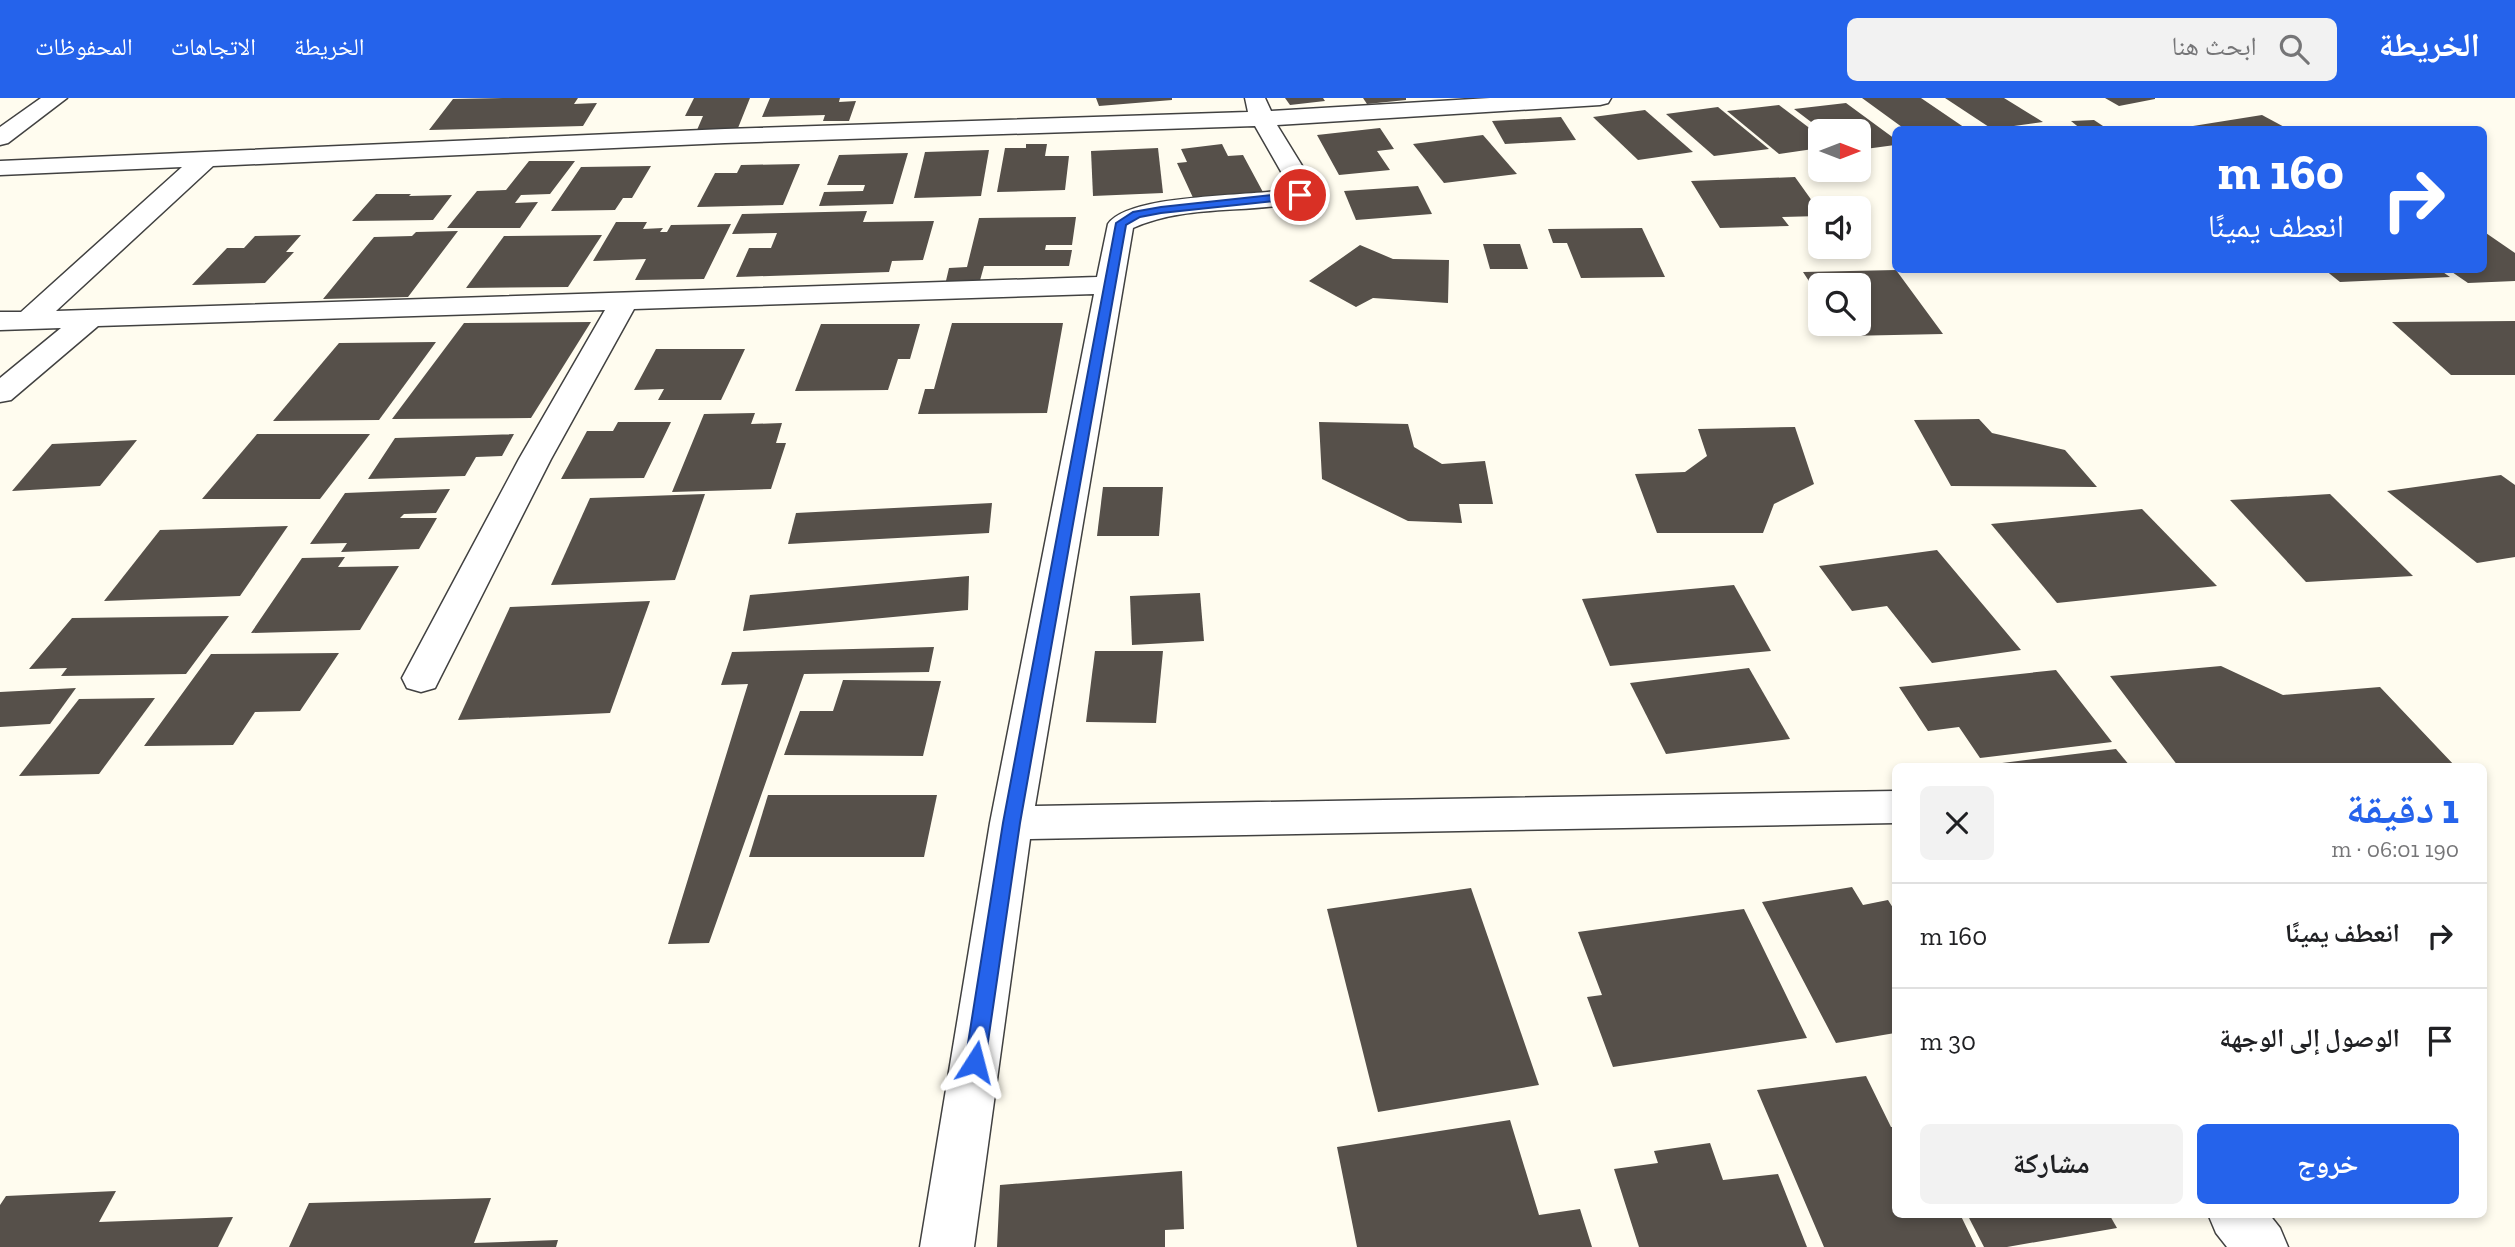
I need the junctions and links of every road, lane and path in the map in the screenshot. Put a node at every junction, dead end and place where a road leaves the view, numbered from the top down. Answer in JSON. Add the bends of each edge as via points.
{"nodes":[{"id":1,"x":56,"y":98,"type":"edge"},
{"id":2,"x":1600,"y":98,"type":"edge"},
{"id":3,"x":1258,"y":109,"type":"edge"},
{"id":4,"x":0,"y":138,"type":"edge"},
{"id":5,"x":207,"y":158,"type":"junction"},
{"id":6,"x":0,"y":168,"type":"edge"},
{"id":7,"x":1109,"y":285,"type":"junction"},
{"id":8,"x":625,"y":300,"type":"junction"},
{"id":9,"x":89,"y":319,"type":"junction"},
{"id":10,"x":14,"y":321,"type":"edge"},
{"id":11,"x":0,"y":393,"type":"edge"},
{"id":12,"x":421,"y":678,"type":"dead end"},
{"id":13,"x":1892,"y":807,"type":"edge"},
{"id":14,"x":1011,"y":823,"type":"junction"},
{"id":15,"x":2238,"y":1218,"type":"edge"},
{"id":16,"x":947,"y":1247,"type":"edge"},
{"id":17,"x":2261,"y":1247,"type":"edge"}],
"edges":[{"from":1,"to":4,"type":"street"},
{"from":2,"to":3,"type":"street"},
{"from":3,"to":5,"type":"street"},
{"from":3,"to":7,"type":"street","via":[[1304,190],[1300,195],[1137,214],[1121,223]]},
{"from":5,"to":6,"type":"street"},
{"from":5,"to":10,"type":"street"},
{"from":7,"to":8,"type":"street"},
{"from":7,"to":14,"type":"street"},
{"from":8,"to":9,"type":"street"},
{"from":8,"to":12,"type":"street","via":[[535,459]]},
{"from":9,"to":10,"type":"street"},
{"from":9,"to":11,"type":"street"},
{"from":13,"to":14,"type":"street"},
{"from":14,"to":16,"type":"street"},
{"from":15,"to":17,"type":"street"}]}
